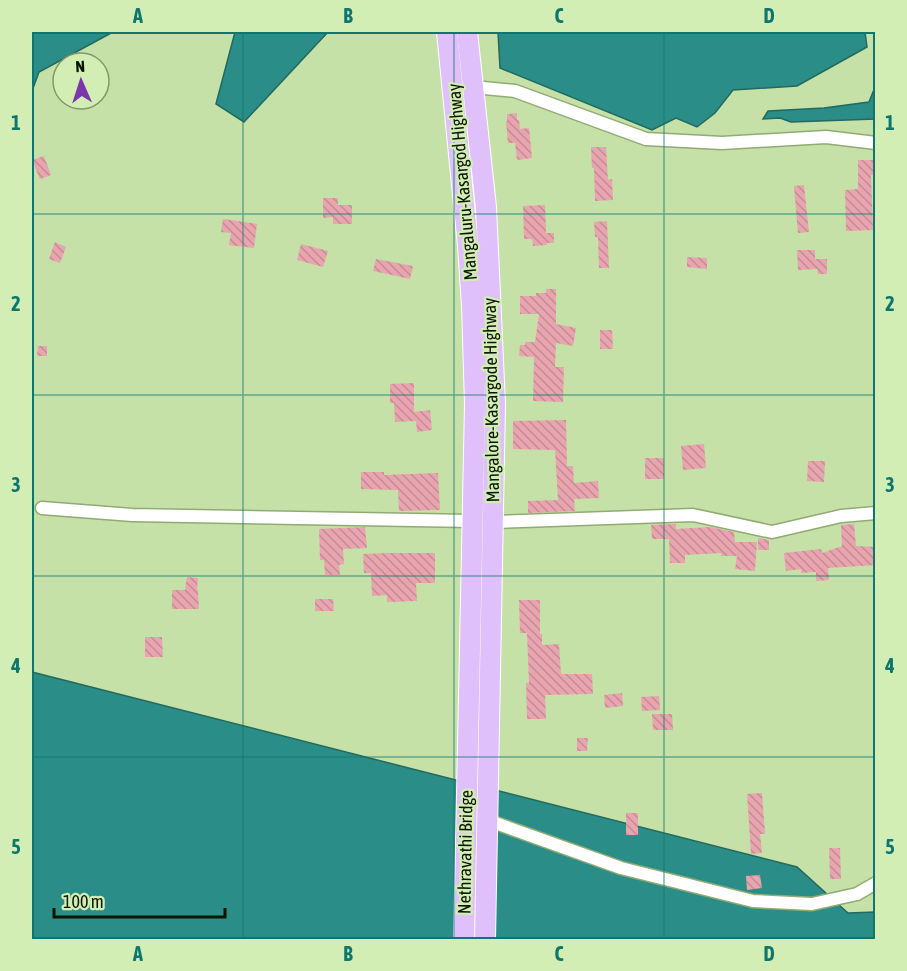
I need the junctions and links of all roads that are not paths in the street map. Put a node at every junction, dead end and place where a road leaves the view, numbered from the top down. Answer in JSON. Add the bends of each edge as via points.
{"nodes":[{"id":1,"x":447,"y":32,"type":"edge"},
{"id":2,"x":467,"y":32,"type":"edge"},
{"id":3,"x":472,"y":87,"type":"junction"},
{"id":4,"x":876,"y":143,"type":"edge"},
{"id":5,"x":42,"y":508,"type":"dead end"},
{"id":6,"x":876,"y":513,"type":"edge"},
{"id":7,"x":472,"y":521,"type":"junction"},
{"id":8,"x":493,"y":522,"type":"junction"},
{"id":9,"x":467,"y":764,"type":"joint"},
{"id":10,"x":488,"y":770,"type":"joint"},
{"id":11,"x":487,"y":820,"type":"junction"},
{"id":12,"x":876,"y":883,"type":"edge"},
{"id":13,"x":464,"y":939,"type":"edge"},
{"id":14,"x":485,"y":939,"type":"edge"}],
"edges":[{"from":1,"to":7,"type":"highway","name":"Mangaluru-Kasargod Highway","via":[[472,306]]},
{"from":2,"to":3,"type":"highway","name":"Mangalore-Kasargode Highway"},
{"from":3,"to":4,"type":"street","via":[[515,92],[646,139],[722,143],[826,136]]},
{"from":3,"to":8,"type":"highway","name":"Mangalore-Kasargode Highway","via":[[486,207],[495,404]]},
{"from":5,"to":7,"type":"street","via":[[132,515]]},
{"from":6,"to":8,"type":"street","via":[[841,516],[772,532],[693,515]]},
{"from":7,"to":9,"type":"highway","name":"Mangaluru-Kasargod Highway"},
{"from":8,"to":10,"type":"highway","name":"Mangalore-Kasargode Highway"},
{"from":9,"to":13,"type":"highway","name":"Nethravathi Bridge"},
{"from":10,"to":11,"type":"highway","name":"Nethravathi Bridge"},
{"from":11,"to":12,"type":"street","via":[[621,868],[753,901],[812,904],[857,894]]},
{"from":11,"to":14,"type":"highway","name":"Nethravathi Bridge"}]}
